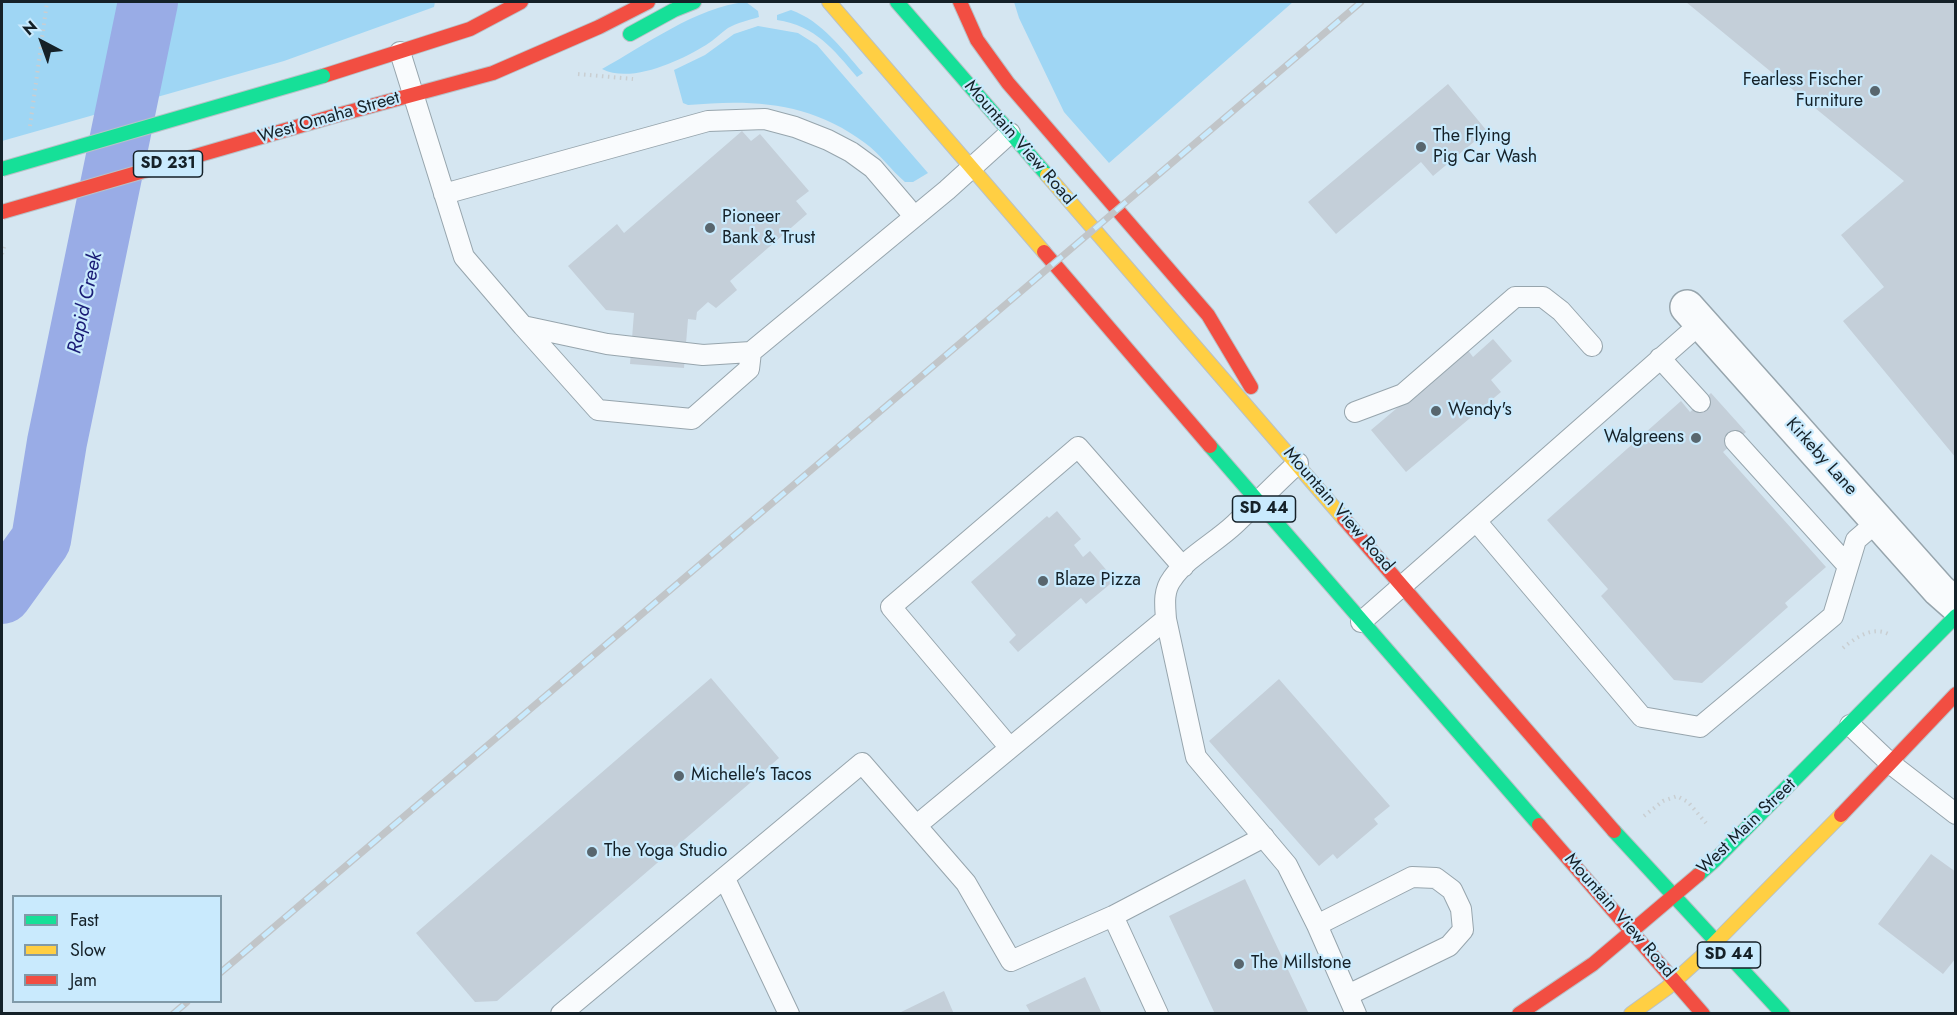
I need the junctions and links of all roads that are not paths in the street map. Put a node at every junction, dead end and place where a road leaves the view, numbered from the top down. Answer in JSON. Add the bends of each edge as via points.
{"nodes":[{"id":1,"x":521,"y":2,"type":"edge"},
{"id":2,"x":648,"y":2,"type":"edge"},
{"id":3,"x":694,"y":2,"type":"edge"},
{"id":4,"x":829,"y":2,"type":"edge"},
{"id":5,"x":897,"y":2,"type":"edge"},
{"id":6,"x":960,"y":2,"type":"edge"},
{"id":7,"x":814,"y":6,"type":"dead end"},
{"id":8,"x":842,"y":18,"type":"junction"},
{"id":9,"x":616,"y":42,"type":"dead end"},
{"id":10,"x":400,"y":52,"type":"junction"},
{"id":11,"x":493,"y":73,"type":"junction"},
{"id":12,"x":511,"y":82,"type":"dead end"},
{"id":13,"x":414,"y":94,"type":"junction"},
{"id":14,"x":1010,"y":133,"type":"junction"},
{"id":15,"x":2,"y":169,"type":"edge"},
{"id":16,"x":971,"y":169,"type":"junction"},
{"id":17,"x":444,"y":194,"type":"junction"},
{"id":18,"x":2,"y":212,"type":"edge"},
{"id":19,"x":914,"y":216,"type":"junction"},
{"id":20,"x":1694,"y":315,"type":"joint"},
{"id":21,"x":522,"y":326,"type":"junction"},
{"id":22,"x":1592,"y":346,"type":"dead end"},
{"id":23,"x":751,"y":352,"type":"junction"},
{"id":24,"x":1660,"y":358,"type":"junction"},
{"id":25,"x":1700,"y":402,"type":"dead end"},
{"id":26,"x":1355,"y":412,"type":"dead end"},
{"id":27,"x":1735,"y":441,"type":"dead end"},
{"id":28,"x":1298,"y":463,"type":"junction"},
{"id":29,"x":1256,"y":501,"type":"junction"},
{"id":30,"x":1476,"y":521,"type":"junction"},
{"id":31,"x":1878,"y":521,"type":"junction"},
{"id":32,"x":1848,"y":566,"type":"junction"},
{"id":33,"x":1183,"y":567,"type":"junction"},
{"id":34,"x":1403,"y":585,"type":"junction"},
{"id":35,"x":1956,"y":605,"type":"edge"},
{"id":36,"x":1956,"y":616,"type":"edge"},
{"id":37,"x":1166,"y":619,"type":"junction"},
{"id":38,"x":1361,"y":622,"type":"junction"},
{"id":39,"x":1956,"y":694,"type":"edge"},
{"id":40,"x":1850,"y":725,"type":"junction"},
{"id":41,"x":1010,"y":748,"type":"junction"},
{"id":42,"x":1891,"y":764,"type":"junction"},
{"id":43,"x":1956,"y":814,"type":"edge"},
{"id":44,"x":917,"y":825,"type":"junction"},
{"id":45,"x":1264,"y":837,"type":"junction"},
{"id":46,"x":725,"y":879,"type":"junction"},
{"id":47,"x":1674,"y":896,"type":"junction"},
{"id":48,"x":1113,"y":916,"type":"junction"},
{"id":49,"x":1317,"y":925,"type":"junction"},
{"id":50,"x":1631,"y":932,"type":"junction"},
{"id":51,"x":1717,"y":942,"type":"junction"},
{"id":52,"x":1674,"y":981,"type":"junction"},
{"id":53,"x":1348,"y":995,"type":"junction"},
{"id":54,"x":561,"y":1014,"type":"edge"},
{"id":55,"x":789,"y":1014,"type":"edge"},
{"id":56,"x":1158,"y":1014,"type":"edge"},
{"id":57,"x":1356,"y":1014,"type":"edge"},
{"id":58,"x":1519,"y":1014,"type":"edge"},
{"id":59,"x":1632,"y":1014,"type":"edge"},
{"id":60,"x":1703,"y":1014,"type":"edge"},
{"id":61,"x":1783,"y":1014,"type":"edge"}],
"edges":[{"from":1,"to":10,"type":"main road","number":"SD 231","via":[[470,30]]},
{"from":2,"to":11,"type":"main road","name":"West Omaha Street","number":"SD 231","via":[[557,47]]},
{"from":3,"to":9,"type":"main road"},
{"from":4,"to":8,"type":"main road","name":"Mountain View Road","number":"SD 44"},
{"from":5,"to":14,"type":"main road","name":"Mountain View Road","number":"SD 44"},
{"from":6,"to":28,"type":"main road","number":"SD 44","via":[[977,40],[1008,83],[1208,315]]},
{"from":7,"to":8,"type":"main road"},
{"from":8,"to":16,"type":"main road","name":"Mountain View Road","number":"SD 44"},
{"from":10,"to":13,"type":"lane"},
{"from":10,"to":15,"type":"main road","number":"SD 231","bridge":true},
{"from":11,"to":12,"type":"main road"},
{"from":11,"to":13,"type":"main road","name":"West Omaha Street","number":"SD 231"},
{"from":13,"to":17,"type":"lane"},
{"from":13,"to":18,"type":"main road","name":"West Omaha Street","number":"SD 231","bridge":true},
{"from":14,"to":16,"type":"lane"},
{"from":14,"to":28,"type":"main road","name":"Mountain View Road","number":"SD 44"},
{"from":16,"to":19,"type":"lane"},
{"from":16,"to":29,"type":"main road","name":"Mountain View Road","number":"SD 44"},
{"from":17,"to":19,"type":"lane","via":[[708,121],[765,118],[851,152],[873,168]]},
{"from":17,"to":21,"type":"lane","via":[[464,257]]},
{"from":19,"to":23,"type":"lane"},
{"from":20,"to":24,"type":"lane"},
{"from":20,"to":31,"type":"street","name":"Kirkeby Lane"},
{"from":21,"to":23,"type":"lane","via":[[607,344],[703,354]]},
{"from":21,"to":23,"type":"lane","via":[[598,410],[692,419],[749,369]]},
{"from":22,"to":26,"type":"lane","via":[[1562,311],[1544,297],[1515,297],[1403,394]]},
{"from":24,"to":25,"type":"lane"},
{"from":24,"to":30,"type":"lane"},
{"from":27,"to":32,"type":"lane"},
{"from":28,"to":29,"type":"lane"},
{"from":28,"to":34,"type":"main road","name":"Mountain View Road","number":"SD 44"},
{"from":29,"to":33,"type":"lane","via":[[1234,525]]},
{"from":29,"to":38,"type":"main road","name":"Mountain View Road","number":"SD 44"},
{"from":30,"to":32,"type":"lane","via":[[1642,717],[1700,727],[1833,616]]},
{"from":30,"to":34,"type":"lane"},
{"from":31,"to":32,"type":"lane","via":[[1856,540]]},
{"from":31,"to":35,"type":"street","name":"Kirkeby Lane"},
{"from":33,"to":37,"type":"lane","via":[[1171,580],[1164,598]]},
{"from":33,"to":41,"type":"lane","via":[[1078,447],[891,607]]},
{"from":34,"to":38,"type":"lane"},
{"from":34,"to":47,"type":"main road","name":"Mountain View Road","number":"SD 44","via":[[1642,864]]},
{"from":36,"to":40,"type":"main road","name":"West Main Street"},
{"from":37,"to":41,"type":"lane"},
{"from":37,"to":45,"type":"lane","via":[[1196,757]]},
{"from":38,"to":50,"type":"main road","name":"Mountain View Road","number":"SD 44"},
{"from":39,"to":42,"type":"main road"},
{"from":40,"to":42,"type":"lane"},
{"from":40,"to":47,"type":"main road","name":"West Main Street"},
{"from":41,"to":44,"type":"lane"},
{"from":42,"to":43,"type":"lane"},
{"from":42,"to":51,"type":"main road"},
{"from":44,"to":46,"type":"lane","via":[[862,763]]},
{"from":44,"to":48,"type":"lane","via":[[966,883],[1011,961]]},
{"from":45,"to":48,"type":"lane"},
{"from":45,"to":49,"type":"lane","via":[[1287,865]]},
{"from":46,"to":54,"type":"lane"},
{"from":46,"to":55,"type":"lane"},
{"from":47,"to":50,"type":"main road","name":"West Main Street"},
{"from":47,"to":51,"type":"main road","name":"Mountain View Road","number":"SD 44"},
{"from":48,"to":56,"type":"lane"},
{"from":49,"to":53,"type":"lane"},
{"from":49,"to":53,"type":"lane","via":[[1412,877],[1436,878],[1452,890],[1461,909],[1463,930],[1449,946]]},
{"from":50,"to":52,"type":"main road","name":"Mountain View Road","number":"SD 44"},
{"from":50,"to":58,"type":"main road","name":"West Main Street","via":[[1593,964]]},
{"from":51,"to":52,"type":"main road"},
{"from":51,"to":61,"type":"main road","name":"Mountain View Road","number":"SD 44"},
{"from":52,"to":59,"type":"main road"},
{"from":52,"to":60,"type":"main road","name":"Mountain View Road","number":"SD 44"},
{"from":53,"to":57,"type":"lane"}]}
